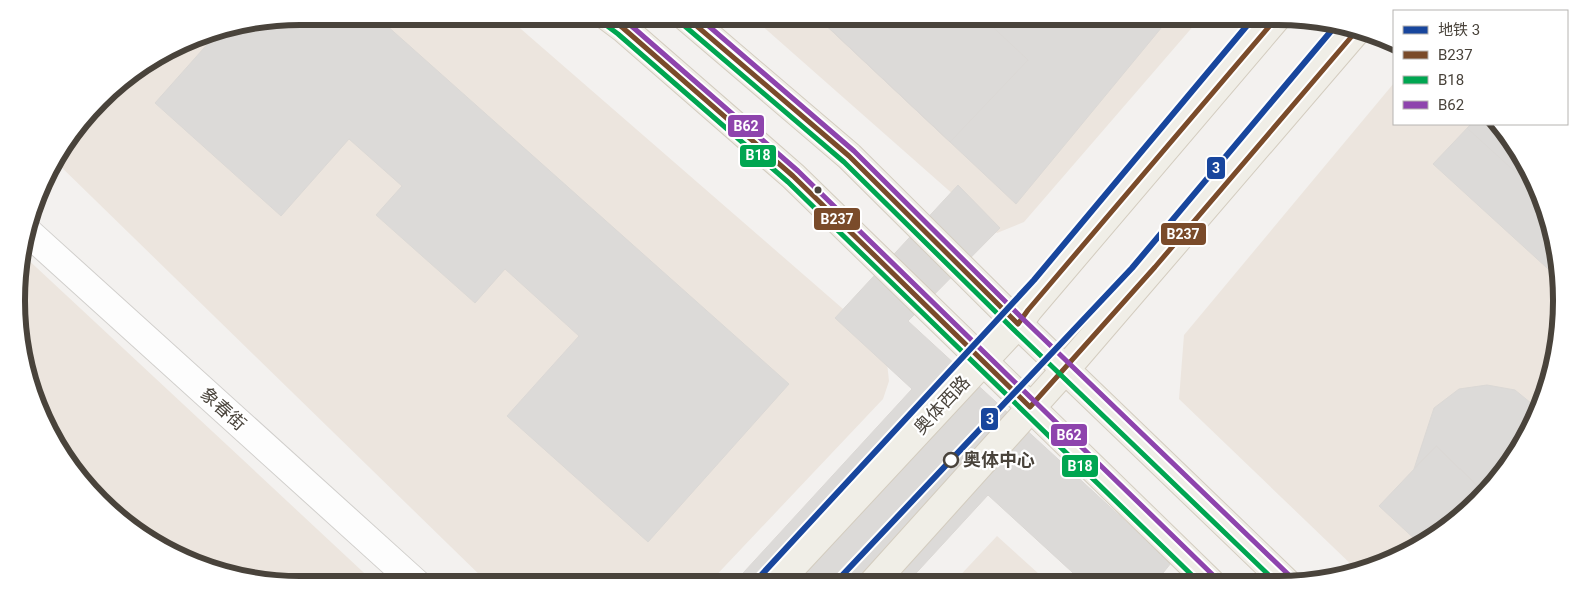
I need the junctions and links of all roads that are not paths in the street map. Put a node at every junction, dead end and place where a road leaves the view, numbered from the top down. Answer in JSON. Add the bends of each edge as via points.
{"nodes":[{"id":1,"x":619,"y":25,"type":"edge"},
{"id":2,"x":696,"y":25,"type":"edge"},
{"id":3,"x":1270,"y":25,"type":"edge"},
{"id":4,"x":1353,"y":35,"type":"edge"},
{"id":5,"x":32,"y":236,"type":"edge"},
{"id":6,"x":1018,"y":324,"type":"junction"},
{"id":7,"x":983,"y":362,"type":"junction"},
{"id":8,"x":1065,"y":370,"type":"junction"},
{"id":9,"x":1030,"y":407,"type":"junction"},
{"id":10,"x":408,"y":576,"type":"edge"},
{"id":11,"x":783,"y":576,"type":"edge"},
{"id":12,"x":879,"y":576,"type":"edge"},
{"id":13,"x":1205,"y":576,"type":"edge"},
{"id":14,"x":1280,"y":576,"type":"edge"}],
"edges":[{"from":1,"to":7,"type":"main road","via":[[793,176]]},
{"from":2,"to":6,"type":"main road","via":[[849,156]]},
{"from":3,"to":6,"type":"main road","name":"奥体西路"},
{"from":4,"to":8,"type":"main road"},
{"from":5,"to":10,"type":"street","name":"象春街"},
{"from":6,"to":7,"type":"main road","name":"奥体西路"},
{"from":6,"to":8,"type":"main road"},
{"from":7,"to":9,"type":"main road"},
{"from":7,"to":11,"type":"main road","name":"奥体西路"},
{"from":8,"to":9,"type":"main road"},
{"from":8,"to":14,"type":"main road"},
{"from":9,"to":12,"type":"main road"},
{"from":9,"to":13,"type":"main road"}]}
